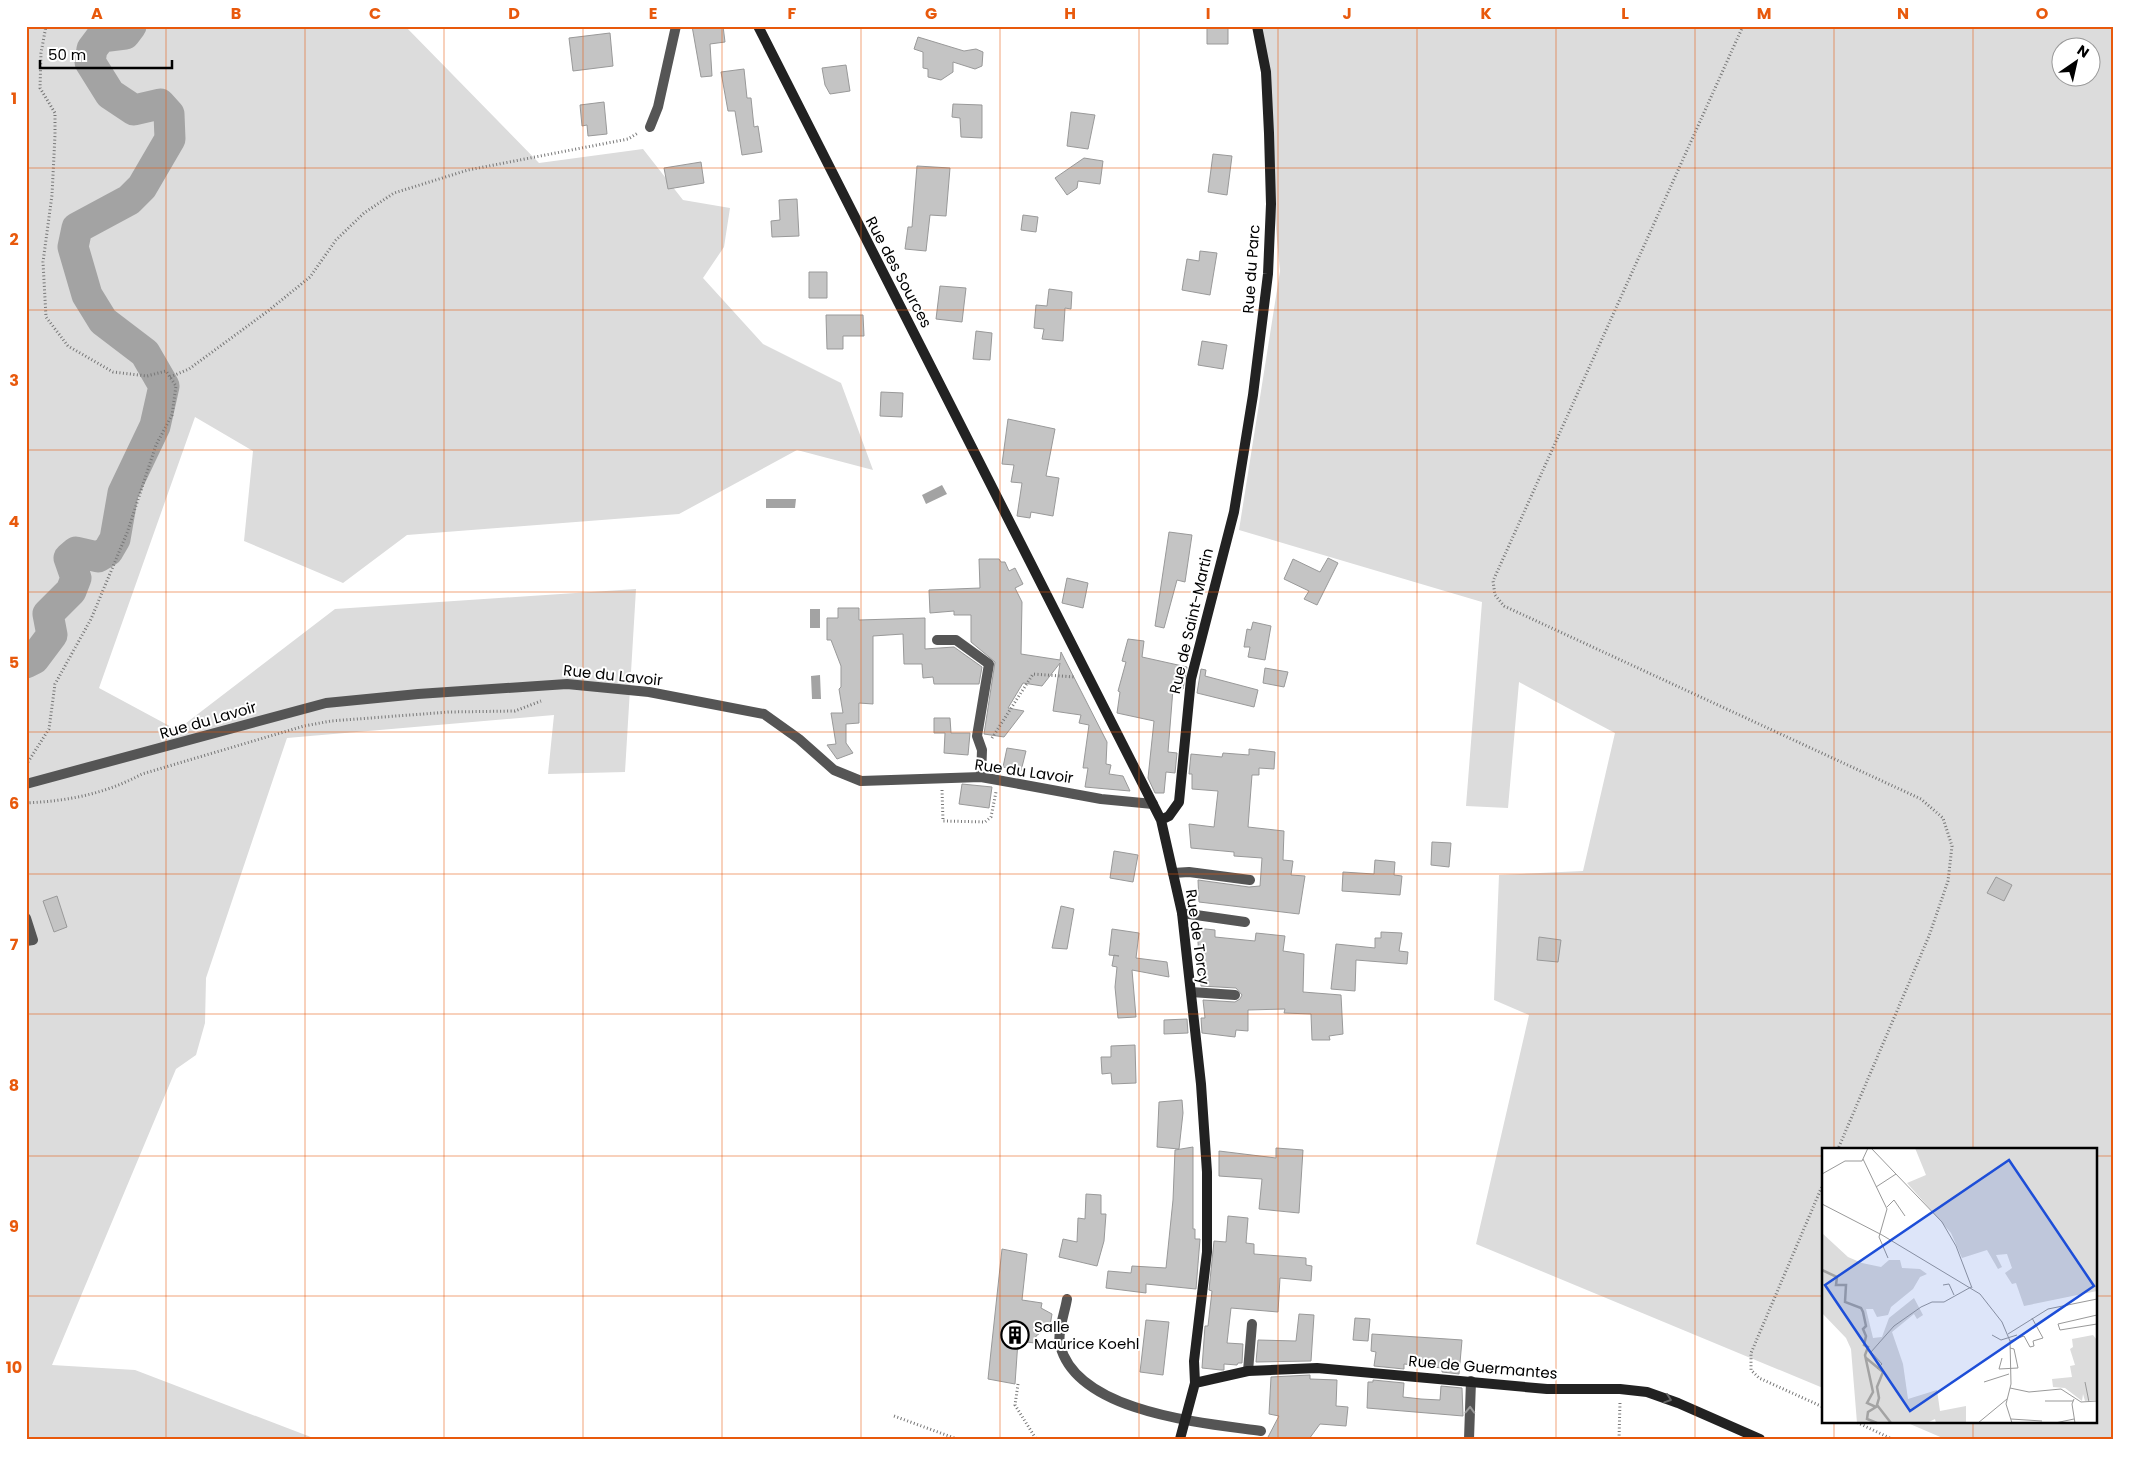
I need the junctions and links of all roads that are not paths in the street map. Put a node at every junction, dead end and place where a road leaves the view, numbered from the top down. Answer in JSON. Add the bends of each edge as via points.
{"nodes":[{"id":1,"x":676,"y":26,"type":"edge"},
{"id":2,"x":758,"y":26,"type":"edge"},
{"id":3,"x":1257,"y":26,"type":"edge"},
{"id":4,"x":650,"y":127,"type":"road end"},
{"id":5,"x":1234,"y":512,"type":"joint"},
{"id":6,"x":1013,"y":530,"type":"joint"},
{"id":7,"x":937,"y":640,"type":"dead end"},
{"id":8,"x":981,"y":778,"type":"junction"},
{"id":9,"x":26,"y":784,"type":"edge"},
{"id":10,"x":1153,"y":804,"type":"junction"},
{"id":11,"x":1161,"y":820,"type":"junction"},
{"id":12,"x":1173,"y":873,"type":"junction"},
{"id":13,"x":1250,"y":880,"type":"dead end"},
{"id":14,"x":1182,"y":913,"type":"junction"},
{"id":15,"x":26,"y":918,"type":"edge"},
{"id":16,"x":1245,"y":922,"type":"dead end"},
{"id":17,"x":26,"y":942,"type":"edge"},
{"id":18,"x":1191,"y":992,"type":"junction"},
{"id":19,"x":1235,"y":995,"type":"dead end"},
{"id":20,"x":1067,"y":1299,"type":"dead end"},
{"id":21,"x":1252,"y":1324,"type":"dead end"},
{"id":22,"x":1248,"y":1371,"type":"junction"},
{"id":23,"x":1471,"y":1381,"type":"junction"},
{"id":24,"x":1195,"y":1383,"type":"junction"},
{"id":25,"x":1187,"y":1420,"type":"junction"},
{"id":26,"x":1261,"y":1431,"type":"dead end"},
{"id":27,"x":1180,"y":1439,"type":"edge"},
{"id":28,"x":1469,"y":1439,"type":"edge"},
{"id":29,"x":1760,"y":1439,"type":"edge"}],
"edges":[{"from":1,"to":4,"type":"street","via":[[658,107]]},
{"from":2,"to":6,"type":"street","name":"Rue des Sources"},
{"from":3,"to":5,"type":"street","name":"Rue du Parc","via":[[1266,72],[1269,124],[1271,204],[1268,274]]},
{"from":5,"to":11,"type":"street","name":"Rue de Saint-Martin","via":[[1191,679],[1178,802],[1170,816]]},
{"from":6,"to":10,"type":"street","name":"Rue de Torcy"},
{"from":7,"to":8,"type":"street","via":[[956,640],[989,664],[977,736],[982,750]]},
{"from":8,"to":9,"type":"street","name":"Rue du Lavoir","via":[[861,781],[834,770],[764,714],[648,692],[567,684],[326,703]]},
{"from":8,"to":10,"type":"street","name":"Rue du Lavoir","via":[[1101,799]]},
{"from":10,"to":11,"type":"street","name":"Rue de Torcy"},
{"from":11,"to":12,"type":"street","name":"Rue de Torcy"},
{"from":12,"to":13,"type":"street"},
{"from":12,"to":14,"type":"street","name":"Rue de Torcy"},
{"from":14,"to":16,"type":"street"},
{"from":14,"to":18,"type":"street","name":"Rue de Torcy"},
{"from":15,"to":17,"type":"street","via":[[33,940]]},
{"from":18,"to":19,"type":"street"},
{"from":18,"to":24,"type":"street","name":"Rue de Torcy","via":[[1207,1172],[1207,1252],[1194,1361]]},
{"from":20,"to":25,"type":"street","via":[[1060,1343],[1069,1368],[1130,1407]]},
{"from":21,"to":22,"type":"street"},
{"from":22,"to":23,"type":"street","name":"Rue de Guermantes","via":[[1317,1368]]},
{"from":22,"to":24,"type":"street","name":"Rue de Guermantes"},
{"from":28,"to":23,"type":"street","one_way":true},
{"from":23,"to":29,"type":"street","name":"Rue de Guermantes","one_way":true,"via":[[1647,1392]]},
{"from":24,"to":25,"type":"street","name":"Rue de Torcy"},
{"from":25,"to":26,"type":"street"},
{"from":25,"to":27,"type":"street","name":"Rue de Torcy"}]}
